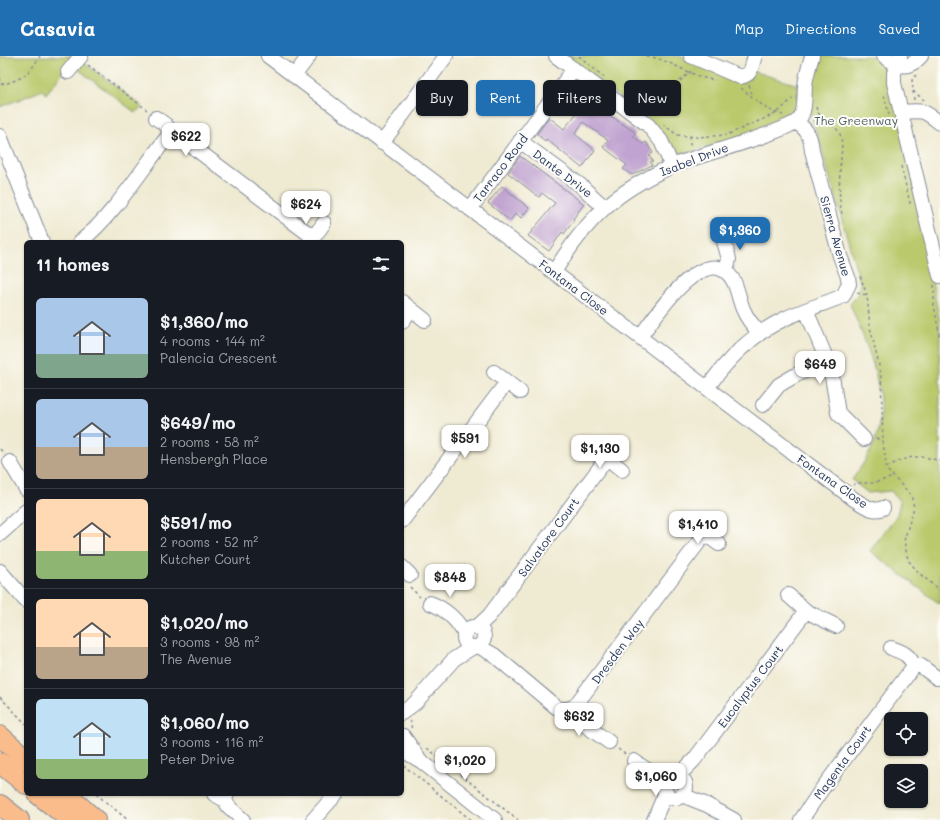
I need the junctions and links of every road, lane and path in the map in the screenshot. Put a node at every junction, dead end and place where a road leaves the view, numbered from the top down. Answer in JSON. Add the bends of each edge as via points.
{"nodes":[{"id":1,"x":40,"y":56,"type":"edge"},
{"id":2,"x":268,"y":56,"type":"edge"},
{"id":3,"x":309,"y":56,"type":"edge"},
{"id":4,"x":446,"y":56,"type":"edge"},
{"id":5,"x":556,"y":56,"type":"edge"},
{"id":6,"x":812,"y":56,"type":"edge"},
{"id":7,"x":884,"y":56,"type":"edge"},
{"id":8,"x":921,"y":56,"type":"edge"},
{"id":9,"x":80,"y":57,"type":"edge"},
{"id":10,"x":697,"y":58,"type":"edge"},
{"id":11,"x":754,"y":58,"type":"edge"},
{"id":12,"x":576,"y":62,"type":"edge"},
{"id":13,"x":900,"y":62,"type":"edge"},
{"id":14,"x":68,"y":72,"type":"dead end"},
{"id":15,"x":917,"y":73,"type":"dead end"},
{"id":16,"x":294,"y":76,"type":"junction"},
{"id":17,"x":0,"y":78,"type":"edge"},
{"id":18,"x":606,"y":78,"type":"dead end"},
{"id":19,"x":681,"y":80,"type":"edge"},
{"id":20,"x":1,"y":84,"type":"edge"},
{"id":21,"x":808,"y":100,"type":"junction"},
{"id":22,"x":907,"y":115,"type":"junction"},
{"id":23,"x":156,"y":118,"type":"joint"},
{"id":24,"x":660,"y":122,"type":"dead end"},
{"id":25,"x":939,"y":122,"type":"edge"},
{"id":26,"x":799,"y":126,"type":"junction"},
{"id":27,"x":172,"y":135,"type":"junction"},
{"id":28,"x":0,"y":136,"type":"edge"},
{"id":29,"x":520,"y":141,"type":"junction"},
{"id":30,"x":382,"y":143,"type":"junction"},
{"id":31,"x":672,"y":166,"type":"junction"},
{"id":32,"x":604,"y":207,"type":"junction"},
{"id":33,"x":470,"y":208,"type":"junction"},
{"id":34,"x":843,"y":220,"type":"dead end"},
{"id":35,"x":324,"y":223,"type":"dead end"},
{"id":36,"x":721,"y":231,"type":"dead end"},
{"id":37,"x":41,"y":240,"type":"edge"},
{"id":38,"x":82,"y":240,"type":"edge"},
{"id":39,"x":312,"y":240,"type":"edge"},
{"id":40,"x":938,"y":260,"type":"edge"},
{"id":41,"x":554,"y":272,"type":"junction"},
{"id":42,"x":726,"y":272,"type":"junction"},
{"id":43,"x":859,"y":272,"type":"dead end"},
{"id":44,"x":940,"y":276,"type":"edge"},
{"id":45,"x":407,"y":306,"type":"edge"},
{"id":46,"x":806,"y":310,"type":"junction"},
{"id":47,"x":404,"y":316,"type":"edge"},
{"id":48,"x":425,"y":320,"type":"dead end"},
{"id":49,"x":760,"y":333,"type":"junction"},
{"id":50,"x":640,"y":337,"type":"junction"},
{"id":51,"x":827,"y":361,"type":"junction"},
{"id":52,"x":494,"y":372,"type":"dead end"},
{"id":53,"x":507,"y":382,"type":"junction"},
{"id":54,"x":707,"y":388,"type":"junction"},
{"id":55,"x":520,"y":392,"type":"dead end"},
{"id":56,"x":763,"y":405,"type":"dead end"},
{"id":57,"x":864,"y":439,"type":"dead end"},
{"id":58,"x":594,"y":447,"type":"dead end"},
{"id":59,"x":607,"y":458,"type":"junction"},
{"id":60,"x":10,"y":462,"type":"dead end"},
{"id":61,"x":940,"y":462,"type":"edge"},
{"id":62,"x":886,"y":467,"type":"junction"},
{"id":63,"x":622,"y":470,"type":"dead end"},
{"id":64,"x":894,"y":477,"type":"junction"},
{"id":65,"x":24,"y":486,"type":"edge"},
{"id":66,"x":845,"y":492,"type":"junction"},
{"id":67,"x":883,"y":508,"type":"dead end"},
{"id":68,"x":24,"y":513,"type":"edge"},
{"id":69,"x":404,"y":518,"type":"edge"},
{"id":70,"x":693,"y":525,"type":"dead end"},
{"id":71,"x":0,"y":534,"type":"edge"},
{"id":72,"x":705,"y":534,"type":"junction"},
{"id":73,"x":719,"y":544,"type":"dead end"},
{"id":74,"x":0,"y":571,"type":"edge"},
{"id":75,"x":940,"y":591,"type":"edge"},
{"id":76,"x":788,"y":595,"type":"dead end"},
{"id":77,"x":24,"y":599,"type":"edge"},
{"id":78,"x":430,"y":603,"type":"dead end"},
{"id":79,"x":806,"y":611,"type":"junction"},
{"id":80,"x":836,"y":626,"type":"dead end"},
{"id":81,"x":474,"y":637,"type":"junction"},
{"id":82,"x":891,"y":648,"type":"dead end"},
{"id":83,"x":914,"y":666,"type":"junction"},
{"id":84,"x":937,"y":678,"type":"dead end"},
{"id":85,"x":0,"y":696,"type":"edge"},
{"id":86,"x":415,"y":703,"type":"junction"},
{"id":87,"x":564,"y":710,"type":"junction"},
{"id":88,"x":404,"y":711,"type":"edge"},
{"id":89,"x":24,"y":722,"type":"edge"},
{"id":90,"x":404,"y":728,"type":"edge"},
{"id":91,"x":0,"y":736,"type":"edge"},
{"id":92,"x":404,"y":736,"type":"edge"},
{"id":93,"x":609,"y":742,"type":"joint"},
{"id":94,"x":422,"y":744,"type":"dead end"},
{"id":95,"x":404,"y":751,"type":"edge"},
{"id":96,"x":24,"y":757,"type":"edge"},
{"id":97,"x":421,"y":761,"type":"junction"},
{"id":98,"x":634,"y":761,"type":"joint"},
{"id":99,"x":0,"y":763,"type":"edge"},
{"id":100,"x":404,"y":766,"type":"edge"},
{"id":101,"x":24,"y":782,"type":"edge"},
{"id":102,"x":677,"y":787,"type":"junction"},
{"id":103,"x":41,"y":796,"type":"edge"},
{"id":104,"x":68,"y":796,"type":"edge"},
{"id":105,"x":98,"y":796,"type":"edge"},
{"id":106,"x":222,"y":796,"type":"edge"},
{"id":107,"x":334,"y":796,"type":"edge"},
{"id":108,"x":0,"y":805,"type":"edge"},
{"id":109,"x":656,"y":817,"type":"edge"},
{"id":110,"x":19,"y":820,"type":"edge"},
{"id":111,"x":71,"y":820,"type":"edge"},
{"id":112,"x":95,"y":820,"type":"edge"},
{"id":113,"x":128,"y":820,"type":"edge"},
{"id":114,"x":243,"y":820,"type":"edge"},
{"id":115,"x":312,"y":820,"type":"edge"},
{"id":116,"x":471,"y":820,"type":"edge"},
{"id":117,"x":495,"y":820,"type":"edge"},
{"id":118,"x":518,"y":820,"type":"edge"},
{"id":119,"x":734,"y":820,"type":"edge"},
{"id":120,"x":801,"y":820,"type":"edge"}],
"edges":[{"from":1,"to":20,"type":"path","via":[[31,71],[22,78]]},
{"from":2,"to":16,"type":"street","name":"Fontana Close"},
{"from":3,"to":16,"type":"street"},
{"from":4,"to":30,"type":"street"},
{"from":5,"to":12,"type":"street"},
{"from":6,"to":21,"type":"street"},
{"from":7,"to":13,"type":"street"},
{"from":8,"to":13,"type":"street","via":[[910,66]]},
{"from":9,"to":14,"type":"street"},
{"from":9,"to":23,"type":"path"},
{"from":10,"to":11,"type":"street","via":[[727,71],[742,69]]},
{"from":10,"to":19,"type":"path"},
{"from":12,"to":18,"type":"path"},
{"from":12,"to":29,"type":"street","name":"Tarraco Road"},
{"from":12,"to":31,"type":"street","via":[[648,125],[661,141]]},
{"from":13,"to":22,"type":"street","via":[[898,97]]},
{"from":15,"to":22,"type":"path","via":[[912,80]]},
{"from":16,"to":30,"type":"street","name":"Fontana Close"},
{"from":17,"to":20,"type":"path"},
{"from":21,"to":24,"type":"path","via":[[791,99],[772,116],[726,135],[677,135]]},
{"from":21,"to":26,"type":"street"},
{"from":21,"to":34,"type":"path","via":[[823,120],[839,133],[842,144],[839,199]]},
{"from":22,"to":25,"type":"street"},
{"from":22,"to":40,"type":"street"},
{"from":23,"to":27,"type":"street","via":[[166,125]]},
{"from":26,"to":31,"type":"street","name":"Isabel Drive","via":[[724,147]]},
{"from":26,"to":46,"type":"street","name":"Sierra Avenue","via":[[812,151],[849,284],[843,296]]},
{"from":27,"to":38,"type":"street","via":[[165,140],[106,216]]},
{"from":27,"to":39,"type":"street","via":[[181,138]]},
{"from":28,"to":37,"type":"street"},
{"from":29,"to":32,"type":"street","name":"Dante Drive","via":[[580,185]]},
{"from":29,"to":33,"type":"street","name":"Tarraco Road"},
{"from":30,"to":33,"type":"street","name":"Fontana Close"},
{"from":31,"to":32,"type":"street","name":"Isabel Drive","via":[[624,192]]},
{"from":32,"to":41,"type":"street","name":"Isabel Drive","via":[[574,241]]},
{"from":33,"to":41,"type":"street","name":"Fontana Close"},
{"from":35,"to":39,"type":"street"},
{"from":36,"to":42,"type":"street","via":[[729,259]]},
{"from":40,"to":44,"type":"street","via":[[937,269]]},
{"from":41,"to":50,"type":"street","name":"Fontana Close"},
{"from":42,"to":49,"type":"street","via":[[734,282],[747,318]]},
{"from":42,"to":50,"type":"street","via":[[710,268],[681,284]]},
{"from":43,"to":62,"type":"path","via":[[867,295],[870,327],[881,374]]},
{"from":45,"to":47,"type":"street"},
{"from":45,"to":48,"type":"street"},
{"from":46,"to":49,"type":"street","name":"Sierra Avenue"},
{"from":46,"to":51,"type":"street"},
{"from":49,"to":54,"type":"street","name":"Sierra Avenue","via":[[731,358]]},
{"from":50,"to":54,"type":"street","name":"Fontana Close"},
{"from":51,"to":56,"type":"street","via":[[779,385]]},
{"from":51,"to":57,"type":"street","via":[[831,370],[838,413]]},
{"from":52,"to":53,"type":"street"},
{"from":53,"to":55,"type":"street"},
{"from":53,"to":69,"type":"street"},
{"from":54,"to":66,"type":"street","name":"Fontana Close"},
{"from":58,"to":59,"type":"street"},
{"from":59,"to":63,"type":"street"},
{"from":59,"to":81,"type":"street","name":"Salvatore Court"},
{"from":60,"to":65,"type":"street"},
{"from":61,"to":62,"type":"path","via":[[922,456],[905,457]]},
{"from":62,"to":64,"type":"path"},
{"from":64,"to":66,"type":"path","via":[[873,483],[856,484]]},
{"from":64,"to":75,"type":"path","via":[[911,496],[914,508],[904,541],[908,560]]},
{"from":66,"to":67,"type":"street","name":"Fontana Close","via":[[869,508]]},
{"from":68,"to":71,"type":"street"},
{"from":70,"to":72,"type":"street"},
{"from":72,"to":73,"type":"street"},
{"from":72,"to":87,"type":"street","name":"Dresden Way","via":[[582,698],[574,707]]},
{"from":74,"to":77,"type":"street"},
{"from":76,"to":79,"type":"street"},
{"from":78,"to":81,"type":"street","via":[[439,606]]},
{"from":79,"to":80,"type":"street"},
{"from":79,"to":102,"type":"street","name":"Eucalyptus Court","via":[[694,760]]},
{"from":81,"to":86,"type":"street","name":"Salvatore Court"},
{"from":81,"to":87,"type":"street","via":[[556,707]]},
{"from":82,"to":83,"type":"street","via":[[911,657]]},
{"from":83,"to":84,"type":"street","via":[[921,666]]},
{"from":83,"to":120,"type":"street","name":"Magenta Court"},
{"from":85,"to":89,"type":"path"},
{"from":86,"to":88,"type":"street","name":"Salvatore Court"},
{"from":86,"to":90,"type":"street","name":"Salvatore Court"},
{"from":87,"to":93,"type":"street"},
{"from":91,"to":96,"type":"highway"},
{"from":92,"to":97,"type":"street"},
{"from":93,"to":98,"type":"path"},
{"from":94,"to":118,"type":"path"},
{"from":95,"to":97,"type":"street"},
{"from":97,"to":117,"type":"street"},
{"from":98,"to":102,"type":"street"},
{"from":99,"to":101,"type":"highway"},
{"from":100,"to":116,"type":"path"},
{"from":102,"to":109,"type":"street"},
{"from":102,"to":119,"type":"street"},
{"from":103,"to":111,"type":"highway"},
{"from":104,"to":112,"type":"highway"},
{"from":105,"to":113,"type":"path"},
{"from":106,"to":114,"type":"street","via":[[228,806]]},
{"from":107,"to":115,"type":"street"},
{"from":108,"to":110,"type":"highway"}]}
